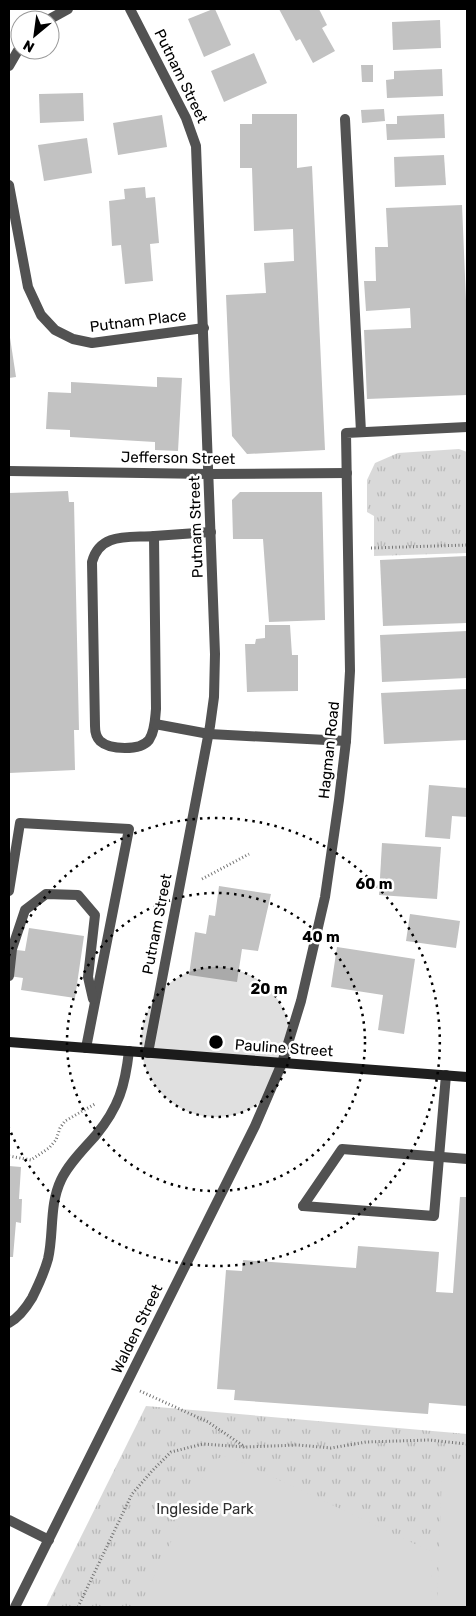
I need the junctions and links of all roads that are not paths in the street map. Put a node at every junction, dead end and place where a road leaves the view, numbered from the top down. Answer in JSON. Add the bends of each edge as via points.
{"nodes":[{"id":1,"x":130,"y":9,"type":"edge"},
{"id":2,"x":345,"y":119,"type":"dead end"},
{"id":3,"x":9,"y":185,"type":"edge"},
{"id":4,"x":204,"y":328,"type":"junction"},
{"id":5,"x":467,"y":427,"type":"edge"},
{"id":6,"x":361,"y":432,"type":"junction"},
{"id":7,"x":9,"y":471,"type":"edge"},
{"id":8,"x":347,"y":473,"type":"junction"},
{"id":9,"x":208,"y":474,"type":"junction"},
{"id":10,"x":211,"y":532,"type":"junction"},
{"id":11,"x":154,"y":536,"type":"junction"},
{"id":12,"x":154,"y":724,"type":"junction"},
{"id":13,"x":209,"y":734,"type":"junction"},
{"id":14,"x":346,"y":741,"type":"junction"},
{"id":15,"x":9,"y":891,"type":"edge"},
{"id":16,"x":9,"y":976,"type":"edge"},
{"id":17,"x":94,"y":1005,"type":"junction"},
{"id":18,"x":9,"y":1042,"type":"edge"},
{"id":19,"x":86,"y":1048,"type":"junction"},
{"id":20,"x":129,"y":1051,"type":"junction"},
{"id":21,"x":148,"y":1053,"type":"junction"},
{"id":22,"x":282,"y":1063,"type":"junction"},
{"id":23,"x":446,"y":1076,"type":"junction"},
{"id":24,"x":467,"y":1077,"type":"edge"},
{"id":25,"x":440,"y":1157,"type":"junction"},
{"id":26,"x":467,"y":1159,"type":"edge"},
{"id":27,"x":9,"y":1323,"type":"edge"},
{"id":28,"x":9,"y":1520,"type":"edge"},
{"id":29,"x":49,"y":1540,"type":"junction"},
{"id":30,"x":16,"y":1607,"type":"edge"}],
"edges":[{"from":1,"to":4,"type":"street","name":"Putnam Street","via":[[186,118],[196,146]]},
{"from":2,"to":6,"type":"street"},
{"from":3,"to":4,"type":"street","name":"Putnam Place","via":[[28,287],[41,315],[55,330],[73,339],[92,343]]},
{"from":4,"to":9,"type":"street","name":"Putnam Street"},
{"from":5,"to":6,"type":"street"},
{"from":6,"to":8,"type":"street","name":"Hagman Road","via":[[346,433]]},
{"from":7,"to":9,"type":"street","name":"Jefferson Street"},
{"from":8,"to":9,"type":"street","name":"Jefferson Street"},
{"from":8,"to":14,"type":"street","name":"Hagman Road","via":[[351,652]]},
{"from":9,"to":10,"type":"street","name":"Putnam Street"},
{"from":10,"to":11,"type":"street"},
{"from":10,"to":13,"type":"street","name":"Putnam Street","via":[[215,684]]},
{"from":11,"to":12,"type":"street"},
{"from":11,"to":12,"type":"street","via":[[107,540],[94,554],[91,569],[94,726],[98,738],[107,745],[140,746],[148,740]]},
{"from":12,"to":13,"type":"street"},
{"from":13,"to":14,"type":"street"},
{"from":13,"to":21,"type":"street","name":"Putnam Street"},
{"from":14,"to":22,"type":"street","name":"Hagman Road","via":[[318,931]]},
{"from":15,"to":17,"type":"street","via":[[20,823],[129,829]]},
{"from":16,"to":17,"type":"street","via":[[12,949],[26,910],[46,894],[78,894],[95,915],[88,977]]},
{"from":17,"to":19,"type":"street"},
{"from":18,"to":19,"type":"main road","name":"Pauline Street"},
{"from":19,"to":20,"type":"main road","name":"Pauline Street"},
{"from":20,"to":21,"type":"main road","name":"Pauline Street"},
{"from":20,"to":27,"type":"street","via":[[124,1088],[115,1107],[61,1181],[53,1210],[48,1259],[38,1286],[26,1307]]},
{"from":21,"to":22,"type":"main road","name":"Pauline Street"},
{"from":22,"to":23,"type":"main road","name":"Pauline Street"},
{"from":22,"to":29,"type":"street","name":"Walden Street","via":[[255,1126]]},
{"from":23,"to":24,"type":"main road","name":"Pauline Street"},
{"from":23,"to":25,"type":"street"},
{"from":25,"to":25,"type":"street","via":[[434,1216],[303,1206],[342,1149]]},
{"from":25,"to":26,"type":"street"},
{"from":28,"to":29,"type":"street"},
{"from":29,"to":30,"type":"street","name":"Walden Street"}]}
